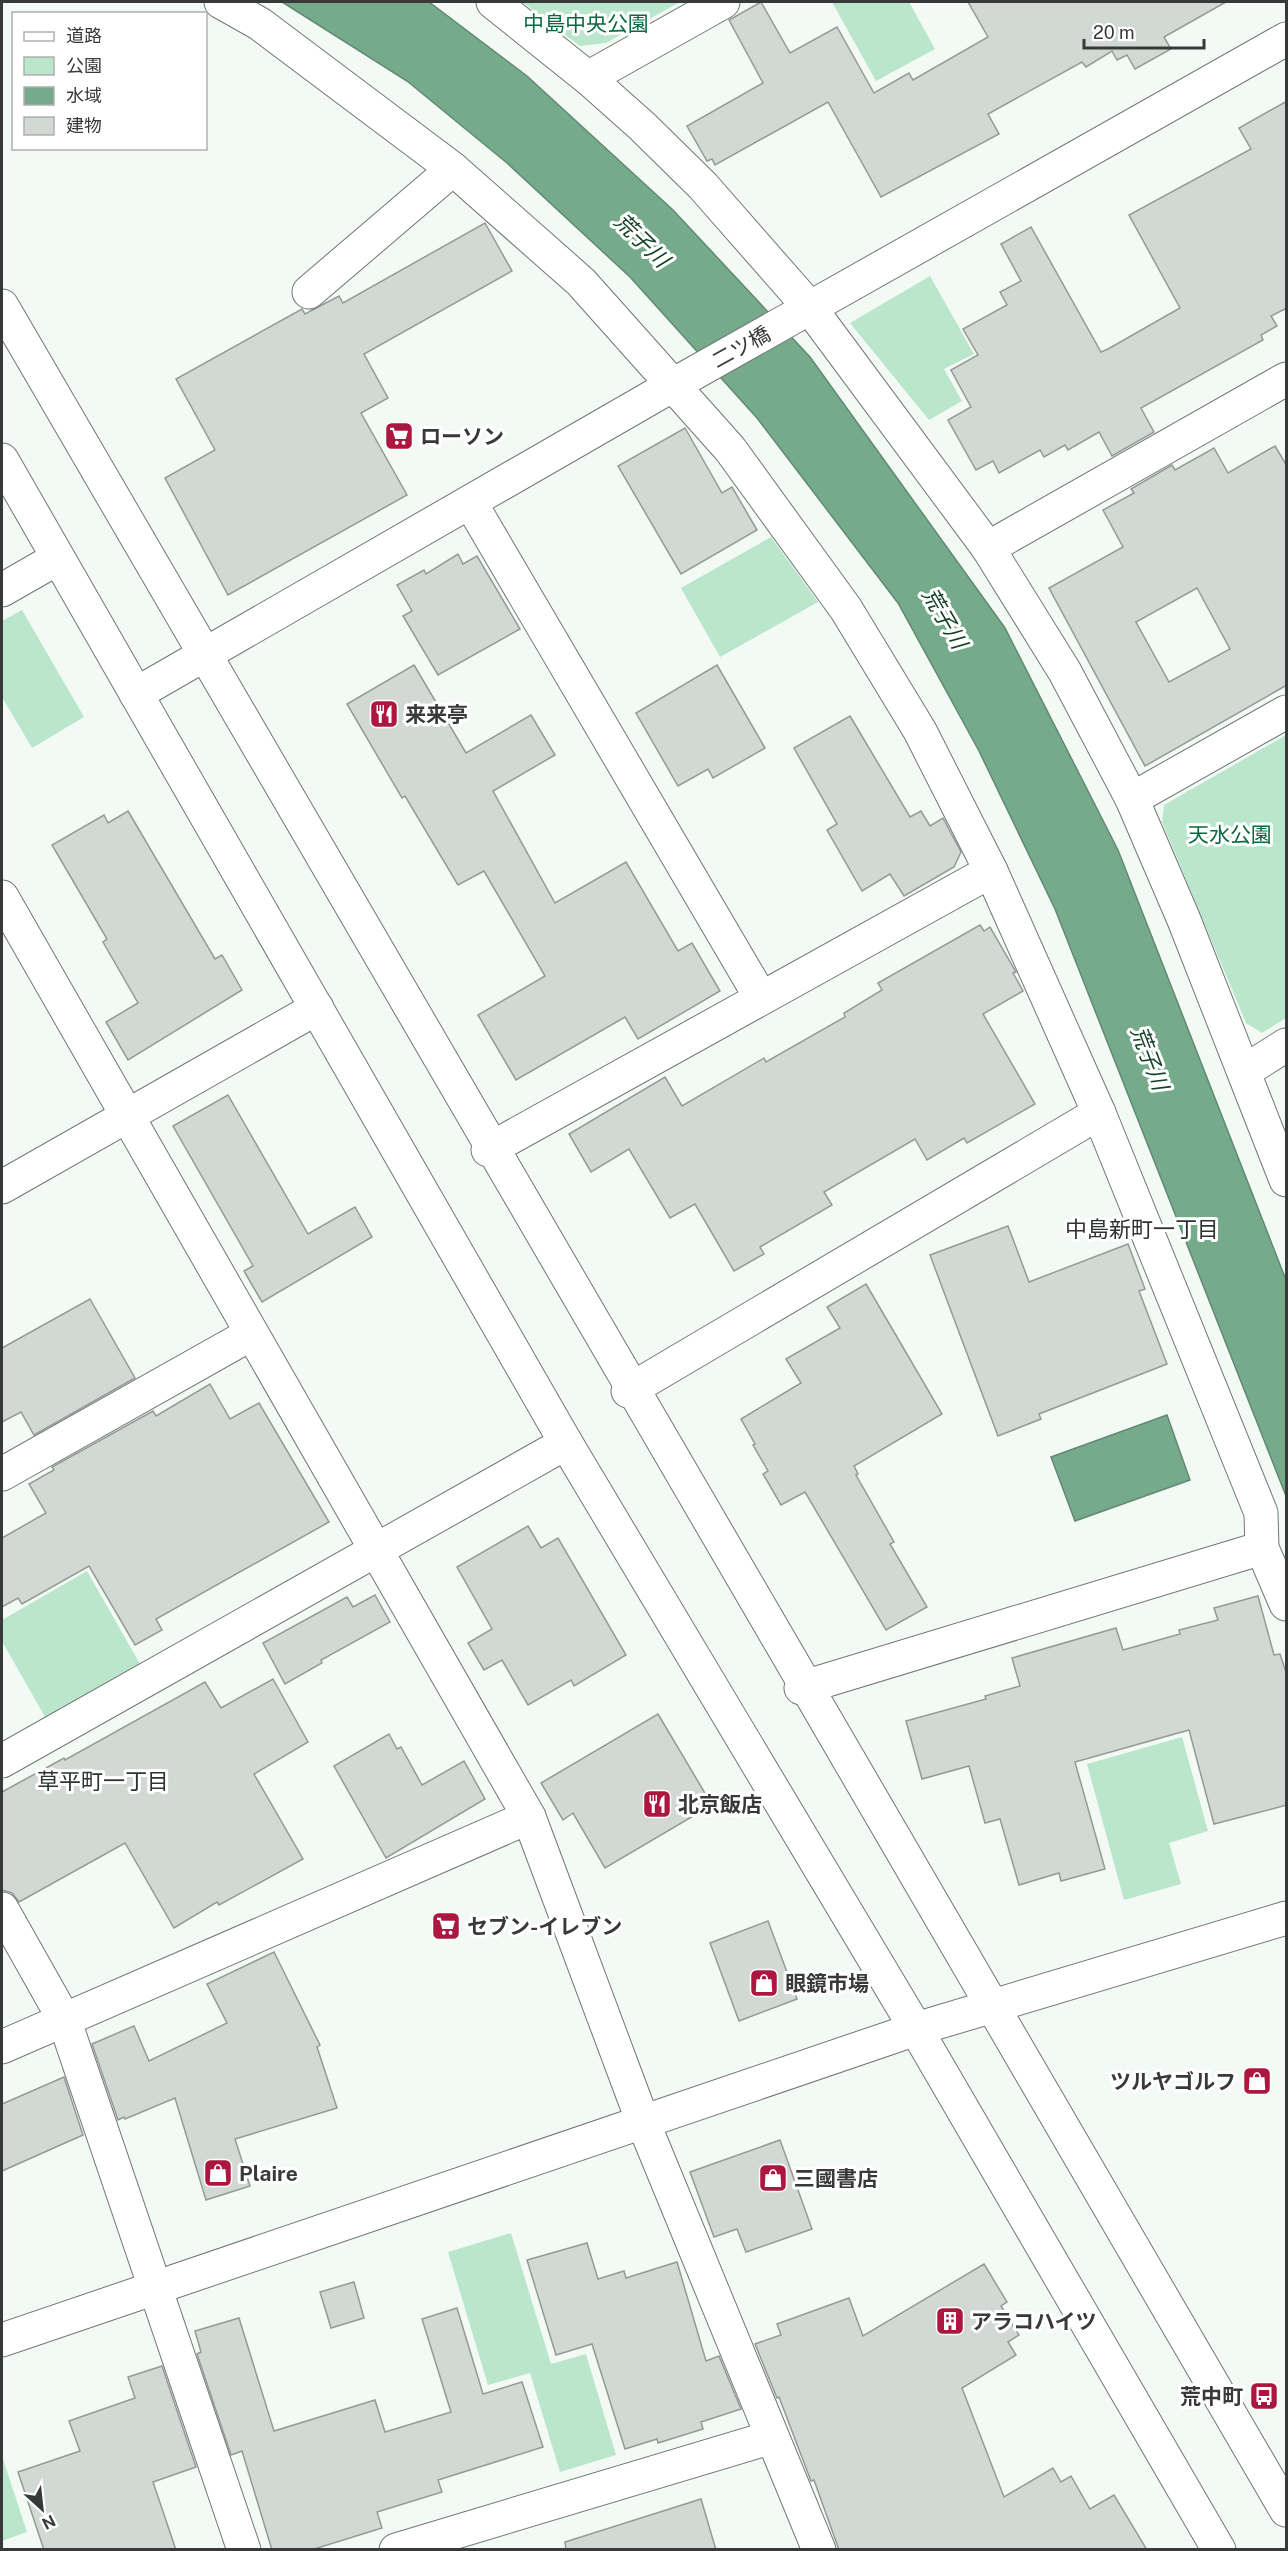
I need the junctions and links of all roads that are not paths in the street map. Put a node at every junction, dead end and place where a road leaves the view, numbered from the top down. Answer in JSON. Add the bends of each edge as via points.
{"nodes":[{"id":1,"x":221,"y":2,"type":"edge"},
{"id":2,"x":493,"y":2,"type":"edge"},
{"id":3,"x":723,"y":2,"type":"edge"},
{"id":4,"x":1287,"y":39,"type":"edge"},
{"id":5,"x":588,"y":78,"type":"junction"},
{"id":6,"x":453,"y":169,"type":"junction"},
{"id":7,"x":309,"y":292,"type":"dead end"},
{"id":8,"x":2,"y":306,"type":"edge"},
{"id":9,"x":801,"y":313,"type":"junction"},
{"id":10,"x":1287,"y":379,"type":"edge"},
{"id":11,"x":681,"y":380,"type":"junction"},
{"id":12,"x":2,"y":460,"type":"edge"},
{"id":13,"x":470,"y":502,"type":"junction"},
{"id":14,"x":988,"y":548,"type":"junction"},
{"id":15,"x":58,"y":558,"type":"junction"},
{"id":16,"x":2,"y":590,"type":"edge"},
{"id":17,"x":203,"y":656,"type":"junction"},
{"id":18,"x":136,"y":694,"type":"junction"},
{"id":19,"x":1287,"y":712,"type":"edge"},
{"id":20,"x":1132,"y":799,"type":"junction"},
{"id":21,"x":991,"y":871,"type":"junction"},
{"id":22,"x":2,"y":897,"type":"edge"},
{"id":23,"x":761,"y":998,"type":"junction"},
{"id":24,"x":316,"y":1008,"type":"junction"},
{"id":25,"x":1287,"y":1045,"type":"edge"},
{"id":26,"x":1245,"y":1071,"type":"junction"},
{"id":27,"x":1099,"y":1113,"type":"junction"},
{"id":28,"x":128,"y":1117,"type":"junction"},
{"id":29,"x":488,"y":1150,"type":"junction"},
{"id":30,"x":1287,"y":1180,"type":"edge"},
{"id":31,"x":2,"y":1187,"type":"edge"},
{"id":32,"x":251,"y":1334,"type":"junction"},
{"id":33,"x":627,"y":1391,"type":"junction"},
{"id":34,"x":566,"y":1443,"type":"junction"},
{"id":35,"x":2,"y":1474,"type":"edge"},
{"id":36,"x":1263,"y":1548,"type":"junction"},
{"id":37,"x":376,"y":1550,"type":"junction"},
{"id":38,"x":1287,"y":1604,"type":"edge"},
{"id":39,"x":801,"y":1688,"type":"junction"},
{"id":40,"x":2,"y":1761,"type":"edge"},
{"id":41,"x":529,"y":1817,"type":"junction"},
{"id":42,"x":2,"y":1909,"type":"edge"},
{"id":43,"x":1287,"y":1918,"type":"edge"},
{"id":44,"x":988,"y":2007,"type":"junction"},
{"id":45,"x":64,"y":2019,"type":"junction"},
{"id":46,"x":916,"y":2029,"type":"junction"},
{"id":47,"x":2,"y":2047,"type":"edge"},
{"id":48,"x":643,"y":2122,"type":"junction"},
{"id":49,"x":154,"y":2288,"type":"junction"},
{"id":50,"x":2,"y":2340,"type":"edge"},
{"id":51,"x":772,"y":2437,"type":"junction"},
{"id":52,"x":1287,"y":2510,"type":"edge"},
{"id":53,"x":244,"y":2550,"type":"edge"},
{"id":54,"x":396,"y":2550,"type":"edge"},
{"id":55,"x":819,"y":2550,"type":"edge"},
{"id":56,"x":1219,"y":2550,"type":"edge"}],
"edges":[{"from":1,"to":6,"type":"street","via":[[260,24]]},
{"from":2,"to":5,"type":"street"},
{"from":3,"to":5,"type":"street"},
{"from":4,"to":9,"type":"street","name":"二ツ橋"},
{"from":5,"to":9,"type":"street","via":[[703,186]]},
{"from":6,"to":7,"type":"street"},
{"from":6,"to":11,"type":"street","via":[[581,282]]},
{"from":8,"to":17,"type":"street"},
{"from":9,"to":11,"type":"street","name":"二ツ橋"},
{"from":9,"to":14,"type":"street"},
{"from":10,"to":14,"type":"street"},
{"from":11,"to":13,"type":"street","name":"二ツ橋"},
{"from":11,"to":21,"type":"street","via":[[846,609],[920,731]]},
{"from":12,"to":15,"type":"street"},
{"from":13,"to":17,"type":"street","name":"二ツ橋"},
{"from":13,"to":23,"type":"street"},
{"from":14,"to":20,"type":"street","via":[[1065,672]]},
{"from":15,"to":16,"type":"street"},
{"from":15,"to":18,"type":"street"},
{"from":17,"to":18,"type":"street","name":"二ツ橋"},
{"from":17,"to":29,"type":"street"},
{"from":18,"to":24,"type":"street"},
{"from":19,"to":20,"type":"street"},
{"from":20,"to":26,"type":"street"},
{"from":21,"to":23,"type":"street"},
{"from":21,"to":27,"type":"street"},
{"from":22,"to":28,"type":"street"},
{"from":23,"to":29,"type":"street"},
{"from":24,"to":28,"type":"street"},
{"from":24,"to":34,"type":"street"},
{"from":25,"to":26,"type":"street"},
{"from":26,"to":30,"type":"street"},
{"from":27,"to":33,"type":"street"},
{"from":27,"to":36,"type":"street","via":[[1261,1513]]},
{"from":28,"to":31,"type":"street"},
{"from":28,"to":32,"type":"street"},
{"from":29,"to":33,"type":"street"},
{"from":32,"to":35,"type":"street"},
{"from":32,"to":37,"type":"street"},
{"from":33,"to":39,"type":"street"},
{"from":34,"to":37,"type":"street"},
{"from":34,"to":46,"type":"street"},
{"from":36,"to":38,"type":"street"},
{"from":36,"to":39,"type":"street"},
{"from":37,"to":40,"type":"street"},
{"from":37,"to":41,"type":"street"},
{"from":39,"to":44,"type":"street"},
{"from":41,"to":45,"type":"street"},
{"from":41,"to":48,"type":"street"},
{"from":42,"to":45,"type":"street"},
{"from":43,"to":44,"type":"street"},
{"from":44,"to":46,"type":"street"},
{"from":44,"to":52,"type":"street"},
{"from":45,"to":47,"type":"street"},
{"from":45,"to":49,"type":"street"},
{"from":46,"to":48,"type":"street"},
{"from":46,"to":56,"type":"street"},
{"from":48,"to":49,"type":"street"},
{"from":48,"to":51,"type":"street"},
{"from":49,"to":50,"type":"street"},
{"from":49,"to":53,"type":"street"},
{"from":51,"to":54,"type":"street"},
{"from":51,"to":55,"type":"street"}]}
